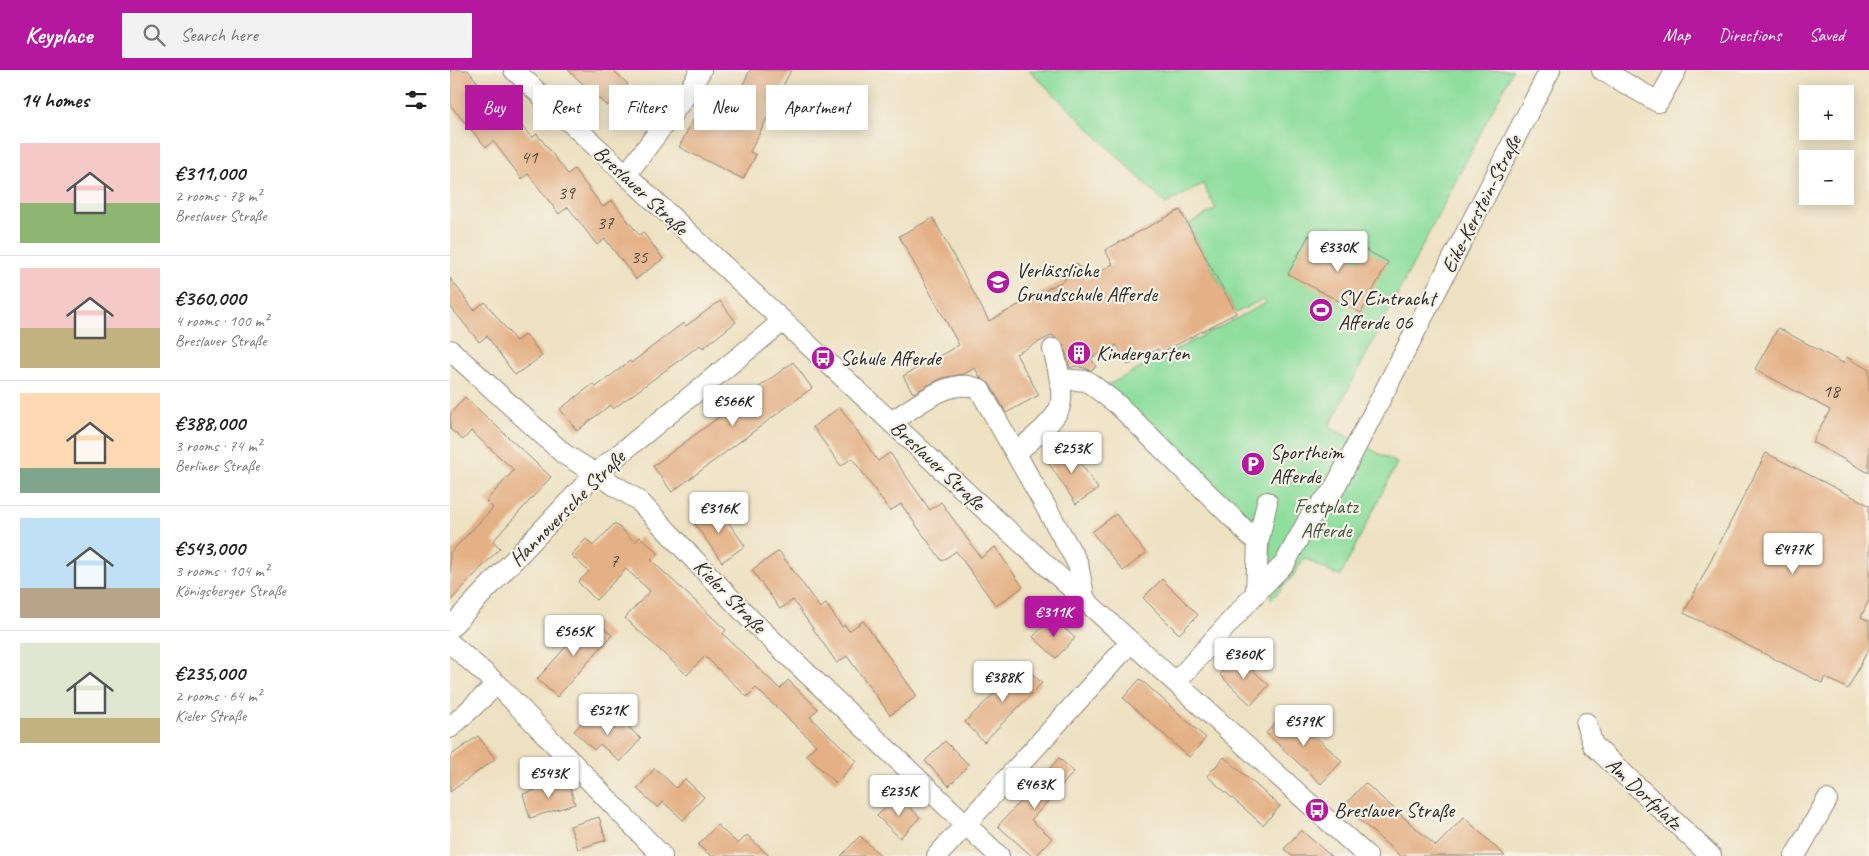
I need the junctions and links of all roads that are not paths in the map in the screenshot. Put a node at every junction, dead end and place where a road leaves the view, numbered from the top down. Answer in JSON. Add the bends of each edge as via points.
{"nodes":[{"id":1,"x":514,"y":70,"type":"edge"},
{"id":2,"x":700,"y":70,"type":"edge"},
{"id":3,"x":1550,"y":70,"type":"edge"},
{"id":4,"x":1602,"y":70,"type":"edge"},
{"id":5,"x":1676,"y":70,"type":"edge"},
{"id":6,"x":626,"y":175,"type":"junction"},
{"id":7,"x":784,"y":321,"type":"junction"},
{"id":8,"x":1053,"y":349,"type":"dead end"},
{"id":9,"x":450,"y":350,"type":"edge"},
{"id":10,"x":1060,"y":379,"type":"junction"},
{"id":11,"x":891,"y":422,"type":"junction"},
{"id":12,"x":1016,"y":453,"type":"junction"},
{"id":13,"x":595,"y":474,"type":"junction"},
{"id":14,"x":1268,"y":502,"type":"dead end"},
{"id":15,"x":1258,"y":543,"type":"junction"},
{"id":16,"x":1256,"y":593,"type":"junction"},
{"id":17,"x":1086,"y":601,"type":"junction"},
{"id":18,"x":450,"y":628,"type":"edge"},
{"id":19,"x":450,"y":643,"type":"edge"},
{"id":20,"x":1130,"y":643,"type":"junction"},
{"id":21,"x":1176,"y":682,"type":"junction"},
{"id":22,"x":497,"y":684,"type":"junction"},
{"id":23,"x":1586,"y":724,"type":"dead end"},
{"id":24,"x":450,"y":728,"type":"edge"},
{"id":25,"x":1827,"y":800,"type":"dead end"},
{"id":26,"x":966,"y":824,"type":"junction"},
{"id":27,"x":662,"y":856,"type":"edge"},
{"id":28,"x":936,"y":856,"type":"edge"},
{"id":29,"x":999,"y":856,"type":"edge"},
{"id":30,"x":1367,"y":856,"type":"edge"},
{"id":31,"x":1712,"y":856,"type":"edge"},
{"id":32,"x":1795,"y":856,"type":"edge"}],
"edges":[{"from":1,"to":6,"type":"street","name":"Breslauer Straße"},
{"from":2,"to":6,"type":"street","via":[[686,96]]},
{"from":3,"to":16,"type":"street","name":"Eike-Kerstein-Straße","via":[[1333,491],[1310,517],[1284,563]]},
{"from":4,"to":5,"type":"street","via":[[1658,102]]},
{"from":6,"to":7,"type":"street","name":"Breslauer Straße"},
{"from":7,"to":11,"type":"street","name":"Breslauer Straße"},
{"from":7,"to":13,"type":"street","name":"Hannoversche Straße"},
{"from":8,"to":10,"type":"street"},
{"from":9,"to":13,"type":"street","name":"Kieler Straße","via":[[564,454]]},
{"from":10,"to":12,"type":"street","via":[[1059,410]]},
{"from":10,"to":15,"type":"street","via":[[1087,381],[1117,404]]},
{"from":11,"to":12,"type":"street","via":[[954,385],[971,384],[980,390]]},
{"from":11,"to":17,"type":"street","name":"Breslauer Straße"},
{"from":12,"to":17,"type":"street","via":[[1078,564]]},
{"from":13,"to":18,"type":"street","name":"Hannoversche Straße"},
{"from":13,"to":26,"type":"street","name":"Kieler Straße","via":[[638,500],[752,621]]},
{"from":14,"to":15,"type":"street"},
{"from":15,"to":16,"type":"street"},
{"from":16,"to":21,"type":"street","name":"Eike-Kerstein-Straße"},
{"from":17,"to":20,"type":"street","name":"Breslauer Straße"},
{"from":19,"to":22,"type":"street"},
{"from":20,"to":21,"type":"street","name":"Breslauer Straße"},
{"from":20,"to":26,"type":"street"},
{"from":21,"to":30,"type":"street","name":"Breslauer Straße"},
{"from":22,"to":24,"type":"street"},
{"from":22,"to":27,"type":"street"},
{"from":23,"to":31,"type":"street","name":"Am Dorfplatz","via":[[1593,745]]},
{"from":25,"to":32,"type":"street"},
{"from":26,"to":28,"type":"street"},
{"from":26,"to":29,"type":"street","name":"Kieler Straße"}]}
